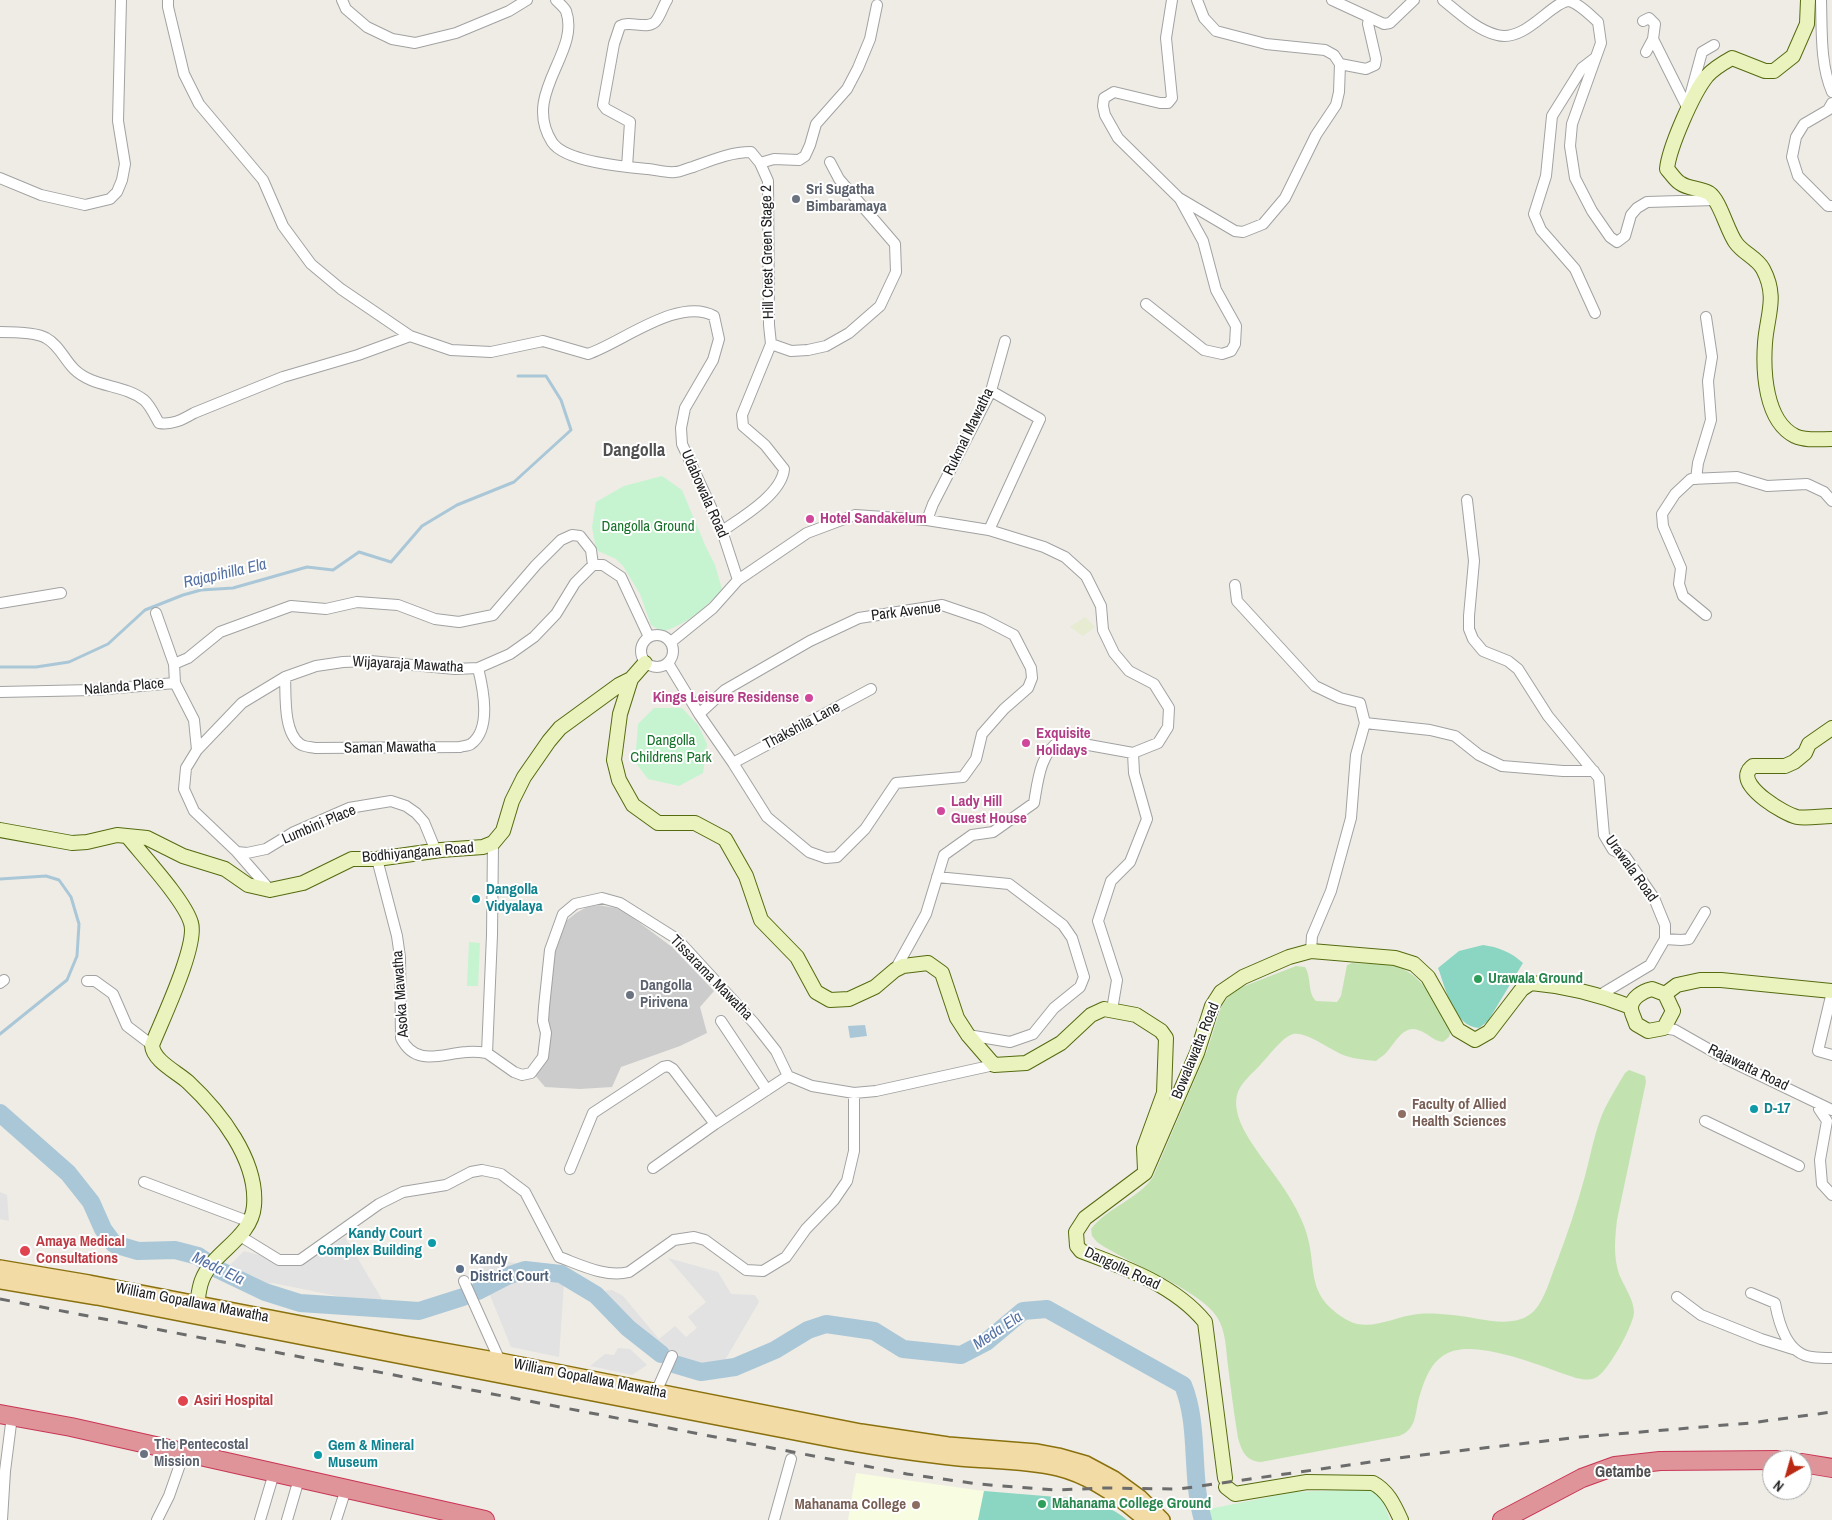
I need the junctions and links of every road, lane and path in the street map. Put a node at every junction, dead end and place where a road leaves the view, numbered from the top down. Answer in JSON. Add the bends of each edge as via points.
{"nodes":[{"id":1,"x":121,"y":0,"type":"edge"},
{"id":2,"x":168,"y":0,"type":"edge"},
{"id":3,"x":342,"y":0,"type":"edge"},
{"id":4,"x":527,"y":0,"type":"edge"},
{"id":5,"x":556,"y":0,"type":"edge"},
{"id":6,"x":666,"y":0,"type":"edge"},
{"id":7,"x":1172,"y":0,"type":"edge"},
{"id":8,"x":1197,"y":0,"type":"edge"},
{"id":9,"x":1332,"y":0,"type":"edge"},
{"id":10,"x":1414,"y":0,"type":"edge"},
{"id":11,"x":1443,"y":0,"type":"edge"},
{"id":12,"x":1808,"y":0,"type":"edge"},
{"id":13,"x":1821,"y":0,"type":"edge"},
{"id":14,"x":877,"y":5,"type":"dead end"},
{"id":15,"x":1369,"y":17,"type":"junction"},
{"id":16,"x":1643,"y":21,"type":"dead end"},
{"id":17,"x":1653,"y":39,"type":"junction"},
{"id":18,"x":1714,"y":45,"type":"dead end"},
{"id":19,"x":1646,"y":52,"type":"dead end"},
{"id":20,"x":1596,"y":58,"type":"junction"},
{"id":21,"x":1340,"y":64,"type":"junction"},
{"id":22,"x":1832,"y":92,"type":"edge"},
{"id":23,"x":1832,"y":103,"type":"edge"},
{"id":24,"x":1688,"y":108,"type":"junction"},
{"id":25,"x":830,"y":162,"type":"dead end"},
{"id":26,"x":760,"y":163,"type":"junction"},
{"id":27,"x":627,"y":166,"type":"junction"},
{"id":28,"x":0,"y":178,"type":"edge"},
{"id":29,"x":1179,"y":198,"type":"junction"},
{"id":30,"x":1714,"y":200,"type":"junction"},
{"id":31,"x":1832,"y":206,"type":"edge"},
{"id":32,"x":1146,"y":304,"type":"dead end"},
{"id":33,"x":1595,"y":313,"type":"dead end"},
{"id":34,"x":1706,"y":317,"type":"dead end"},
{"id":35,"x":0,"y":332,"type":"edge"},
{"id":36,"x":410,"y":336,"type":"junction"},
{"id":37,"x":1004,"y":341,"type":"dead end"},
{"id":38,"x":771,"y":344,"type":"junction"},
{"id":39,"x":991,"y":391,"type":"junction"},
{"id":40,"x":1832,"y":439,"type":"edge"},
{"id":41,"x":1696,"y":479,"type":"junction"},
{"id":42,"x":1467,"y":500,"type":"dead end"},
{"id":43,"x":1832,"y":500,"type":"edge"},
{"id":44,"x":927,"y":520,"type":"junction"},
{"id":45,"x":988,"y":530,"type":"junction"},
{"id":46,"x":722,"y":532,"type":"junction"},
{"id":47,"x":593,"y":565,"type":"junction"},
{"id":48,"x":738,"y":580,"type":"junction"},
{"id":49,"x":1235,"y":585,"type":"dead end"},
{"id":50,"x":61,"y":594,"type":"dead end"},
{"id":51,"x":0,"y":603,"type":"edge"},
{"id":52,"x":156,"y":613,"type":"dead end"},
{"id":53,"x":1706,"y":615,"type":"dead end"},
{"id":54,"x":649,"y":636,"type":"junction"},
{"id":55,"x":670,"y":642,"type":"junction"},
{"id":56,"x":645,"y":663,"type":"junction"},
{"id":57,"x":668,"y":663,"type":"junction"},
{"id":58,"x":174,"y":664,"type":"junction"},
{"id":59,"x":478,"y":668,"type":"junction"},
{"id":60,"x":285,"y":677,"type":"junction"},
{"id":61,"x":631,"y":679,"type":"junction"},
{"id":62,"x":175,"y":683,"type":"junction"},
{"id":63,"x":871,"y":689,"type":"dead end"},
{"id":64,"x":0,"y":692,"type":"edge"},
{"id":65,"x":699,"y":714,"type":"junction"},
{"id":66,"x":1365,"y":723,"type":"junction"},
{"id":67,"x":1832,"y":728,"type":"edge"},
{"id":68,"x":197,"y":750,"type":"junction"},
{"id":69,"x":1133,"y":753,"type":"junction"},
{"id":70,"x":733,"y":763,"type":"junction"},
{"id":71,"x":1594,"y":772,"type":"junction"},
{"id":72,"x":1832,"y":816,"type":"edge"},
{"id":73,"x":1,"y":829,"type":"edge"},
{"id":74,"x":128,"y":837,"type":"junction"},
{"id":75,"x":493,"y":843,"type":"junction"},
{"id":76,"x":436,"y":850,"type":"junction"},
{"id":77,"x":237,"y":852,"type":"junction"},
{"id":78,"x":377,"y":859,"type":"junction"},
{"id":79,"x":937,"y":877,"type":"junction"},
{"id":80,"x":270,"y":890,"type":"junction"},
{"id":81,"x":1705,"y":912,"type":"dead end"},
{"id":82,"x":1665,"y":939,"type":"junction"},
{"id":83,"x":1311,"y":951,"type":"junction"},
{"id":84,"x":895,"y":970,"type":"junction"},
{"id":85,"x":87,"y":981,"type":"dead end"},
{"id":86,"x":1832,"y":992,"type":"edge"},
{"id":87,"x":1666,"y":994,"type":"junction"},
{"id":88,"x":1600,"y":995,"type":"junction"},
{"id":89,"x":1631,"y":1007,"type":"junction"},
{"id":90,"x":1112,"y":1010,"type":"junction"},
{"id":91,"x":721,"y":1021,"type":"dead end"},
{"id":92,"x":1664,"y":1028,"type":"junction"},
{"id":93,"x":968,"y":1035,"type":"junction"},
{"id":94,"x":152,"y":1045,"type":"junction"},
{"id":95,"x":487,"y":1053,"type":"junction"},
{"id":96,"x":1832,"y":1055,"type":"edge"},
{"id":97,"x":994,"y":1065,"type":"junction"},
{"id":98,"x":788,"y":1076,"type":"junction"},
{"id":99,"x":767,"y":1090,"type":"junction"},
{"id":100,"x":854,"y":1093,"type":"junction"},
{"id":101,"x":1819,"y":1110,"type":"dead end"},
{"id":102,"x":1832,"y":1110,"type":"edge"},
{"id":103,"x":1705,"y":1121,"type":"dead end"},
{"id":104,"x":1830,"y":1123,"type":"edge"},
{"id":105,"x":715,"y":1124,"type":"junction"},
{"id":106,"x":1799,"y":1166,"type":"dead end"},
{"id":107,"x":653,"y":1168,"type":"dead end"},
{"id":108,"x":570,"y":1169,"type":"dead end"},
{"id":109,"x":1145,"y":1173,"type":"junction"},
{"id":110,"x":144,"y":1182,"type":"dead end"},
{"id":111,"x":1832,"y":1195,"type":"edge"},
{"id":112,"x":250,"y":1222,"type":"junction"},
{"id":113,"x":240,"y":1236,"type":"junction"},
{"id":114,"x":0,"y":1268,"type":"edge"},
{"id":115,"x":0,"y":1280,"type":"edge"},
{"id":116,"x":464,"y":1281,"type":"dead end"},
{"id":117,"x":1751,"y":1293,"type":"dead end"},
{"id":118,"x":1677,"y":1297,"type":"dead end"},
{"id":119,"x":196,"y":1310,"type":"junction"},
{"id":120,"x":1793,"y":1349,"type":"junction"},
{"id":121,"x":672,"y":1356,"type":"dead end"},
{"id":122,"x":1832,"y":1358,"type":"edge"},
{"id":123,"x":500,"y":1361,"type":"junction"},
{"id":124,"x":656,"y":1392,"type":"junction"},
{"id":125,"x":6,"y":1415,"type":"edge"},
{"id":126,"x":184,"y":1453,"type":"junction"},
{"id":127,"x":791,"y":1459,"type":"dead end"},
{"id":128,"x":1762,"y":1460,"type":"edge"},
{"id":129,"x":1812,"y":1465,"type":"edge"},
{"id":130,"x":1832,"y":1468,"type":"edge"},
{"id":131,"x":274,"y":1473,"type":"junction"},
{"id":132,"x":300,"y":1479,"type":"junction"},
{"id":133,"x":346,"y":1489,"type":"junction"},
{"id":134,"x":2,"y":1520,"type":"edge"},
{"id":135,"x":157,"y":1520,"type":"edge"},
{"id":136,"x":260,"y":1520,"type":"edge"},
{"id":137,"x":287,"y":1520,"type":"edge"},
{"id":138,"x":336,"y":1520,"type":"edge"},
{"id":139,"x":485,"y":1520,"type":"edge"},
{"id":140,"x":774,"y":1520,"type":"edge"},
{"id":141,"x":1146,"y":1520,"type":"edge"},
{"id":142,"x":1162,"y":1520,"type":"edge"},
{"id":143,"x":1401,"y":1520,"type":"edge"},
{"id":144,"x":1502,"y":1520,"type":"edge"}],
"edges":[{"from":1,"to":28,"type":"street","via":[[118,121],[125,164],[117,192],[110,199],[85,205],[41,195]]},
{"from":2,"to":36,"type":"street","name":"Udabowala Road","via":[[184,74],[199,104],[263,180],[283,226],[311,264],[341,289]]},
{"from":3,"to":4,"type":"street","via":[[346,9],[367,27],[392,38],[415,43],[456,33]]},
{"from":5,"to":27,"type":"street","via":[[566,10],[568,38],[546,89],[543,106],[552,141],[558,148],[586,160]]},
{"from":6,"to":27,"type":"street","via":[[655,22],[620,26],[614,44],[603,105],[630,122]]},
{"from":7,"to":29,"type":"street","via":[[1166,38],[1172,98],[1168,103],[1160,104],[1114,92],[1104,98],[1102,106],[1118,138]]},
{"from":8,"to":21,"type":"street","via":[[1204,18],[1216,31],[1266,44],[1325,50]]},
{"from":9,"to":15,"type":"street"},
{"from":10,"to":15,"type":"street","via":[[1390,23],[1384,24]]},
{"from":11,"to":20,"type":"street","via":[[1475,25],[1498,36],[1510,36],[1530,26],[1560,2],[1568,0],[1598,22],[1601,43]]},
{"from":12,"to":24,"type":"street","via":[[1807,24],[1793,56],[1774,71],[1765,71],[1732,58],[1707,77]]},
{"from":13,"to":22,"type":"street","via":[[1822,50]]},
{"from":14,"to":26,"type":"street","via":[[870,39],[848,89],[816,124],[805,156],[799,160],[774,159]]},
{"from":15,"to":21,"type":"street","via":[[1376,59],[1374,65],[1366,69]]},
{"from":16,"to":17,"type":"street","via":[[1649,18],[1655,24]]},
{"from":17,"to":19,"type":"street"},
{"from":17,"to":24,"type":"street"},
{"from":18,"to":24,"type":"street","via":[[1702,52]]},
{"from":20,"to":30,"type":"street","via":[[1572,124],[1570,146],[1575,178],[1610,237],[1617,242],[1625,236],[1631,215],[1647,202]]},
{"from":20,"to":33,"type":"street","via":[[1582,68],[1552,116],[1546,176],[1534,214],[1541,230],[1574,269]]},
{"from":21,"to":29,"type":"street","via":[[1336,105],[1316,135],[1285,198],[1263,224],[1243,232],[1235,231]]},
{"from":23,"to":31,"type":"street","via":[[1828,110],[1804,124],[1796,137],[1792,157],[1798,176],[1828,206]]},
{"from":24,"to":30,"type":"street","via":[[1668,157],[1667,169],[1680,183],[1709,193]]},
{"from":25,"to":38,"type":"street","via":[[839,179],[895,244],[896,272],[880,306],[849,333],[826,346],[808,350],[791,351]]},
{"from":26,"to":27,"type":"street","name":"Hill Crest Green Stage 2","via":[[751,152],[737,152],[676,172]]},
{"from":26,"to":38,"type":"street","name":"Hill Crest Green Stage 2","via":[[768,181]]},
{"from":29,"to":32,"type":"street","via":[[1203,241],[1216,290],[1236,326],[1231,352],[1222,354],[1204,350]]},
{"from":30,"to":40,"type":"street","via":[[1736,243],[1762,267],[1768,279],[1772,306],[1765,342],[1765,382],[1773,412],[1784,428],[1795,436],[1808,440]]},
{"from":34,"to":41,"type":"street","via":[[1712,357],[1708,381],[1711,420]]},
{"from":35,"to":36,"type":"street","via":[[45,337],[57,346],[74,370],[100,385],[123,390],[145,400],[159,422],[167,424],[283,377]]},
{"from":36,"to":46,"type":"street","name":"Udabowala Road","via":[[451,350],[491,352],[543,341],[588,354],[648,323],[679,313],[706,311],[714,316],[719,339],[714,360],[685,408],[681,428],[682,444]]},
{"from":37,"to":39,"type":"street","name":"Rukmal Mawatha"},
{"from":38,"to":46,"type":"street","name":"Hill Crest Green Stage 2","via":[[742,416],[743,426],[765,445],[784,470],[783,478],[756,507]]},
{"from":39,"to":44,"type":"street","name":"Rukmal Mawatha"},
{"from":39,"to":45,"type":"street","via":[[1040,418]]},
{"from":41,"to":43,"type":"street","via":[[1737,477],[1767,486],[1806,484],[1824,492]]},
{"from":41,"to":53,"type":"street","via":[[1675,494],[1662,514],[1663,526],[1681,568],[1679,584],[1683,596]]},
{"from":42,"to":71,"type":"street","via":[[1474,561],[1469,616],[1473,639],[1483,651],[1518,668],[1548,716]]},
{"from":44,"to":45,"type":"street"},
{"from":44,"to":48,"type":"street","via":[[855,515],[807,533]]},
{"from":45,"to":69,"type":"street","via":[[1044,547],[1065,557],[1086,576],[1101,606],[1103,630],[1114,653],[1129,671],[1154,684],[1169,708],[1168,727],[1158,743]]},
{"from":46,"to":48,"type":"street","name":"Udabowala Road"},
{"from":47,"to":54,"type":"street","via":[[603,565],[621,577]]},
{"from":47,"to":58,"type":"street","via":[[591,550],[580,536],[572,535],[561,540],[536,565],[493,615],[459,622],[436,619],[398,605],[357,602],[326,609],[291,606],[220,632],[188,658]]},
{"from":47,"to":59,"type":"street","name":"Wijayaraja Mawatha","via":[[575,583],[556,614],[534,637],[510,654]]},
{"from":48,"to":55,"type":"street","via":[[713,608]]},
{"from":49,"to":66,"type":"street","via":[[1237,601],[1315,686],[1360,703]]},
{"from":50,"to":51,"type":"street"},
{"from":52,"to":58,"type":"street"},
{"from":54,"to":55,"type":"street","via":[[663,636]]},
{"from":54,"to":56,"type":"street","via":[[640,648]]},
{"from":55,"to":57,"type":"street","via":[[674,653]]},
{"from":56,"to":57,"type":"street","via":[[654,668]]},
{"from":56,"to":61,"type":"street","name":"Bodhiyangana Road"},
{"from":57,"to":65,"type":"street"},
{"from":58,"to":62,"type":"street"},
{"from":59,"to":60,"type":"street","name":"Wijayaraja Mawatha","via":[[343,662],[316,666]]},
{"from":59,"to":60,"type":"street","name":"Saman Mawatha","via":[[485,720],[478,737],[460,747],[315,748],[301,745],[292,736],[287,718]]},
{"from":60,"to":68,"type":"street","name":"Wijayaraja Mawatha","via":[[242,703]]},
{"from":61,"to":75,"type":"street","name":"Bodhiyangana Road","via":[[560,728],[549,741],[524,777],[503,831]]},
{"from":61,"to":84,"type":"street","via":[[620,714],[614,760],[619,780],[633,805],[658,823],[695,823],[725,839],[746,876],[760,920],[797,957],[816,992],[830,1000],[849,999],[875,987]]},
{"from":62,"to":64,"type":"street","name":"Nalanda Place","via":[[94,690]]},
{"from":62,"to":68,"type":"street","name":"Nalanda Place","via":[[194,720]]},
{"from":63,"to":70,"type":"street","name":"Thakshila Lane"},
{"from":65,"to":70,"type":"street","name":"Park Avenue"},
{"from":65,"to":70,"type":"street","name":"Park Avenue","via":[[725,690],[810,641],[859,618],[942,605],[983,619],[1014,635],[1031,668],[1028,688],[982,734],[976,759],[963,777],[896,783],[865,830],[836,857],[826,858],[809,852],[767,816]]},
{"from":66,"to":71,"type":"street","via":[[1455,736],[1479,755],[1502,766]]},
{"from":66,"to":83,"type":"street","via":[[1356,754],[1351,818],[1331,891],[1312,936]]},
{"from":67,"to":72,"type":"street","via":[[1809,744],[1805,753],[1794,762],[1785,766],[1753,766],[1747,778],[1754,790],[1784,812],[1798,817]]},
{"from":68,"to":77,"type":"street","name":"Wijayaraja Mawatha","via":[[186,768],[184,789],[194,811]]},
{"from":69,"to":79,"type":"street","via":[[1061,740],[1053,745],[1042,764],[1034,803],[993,832],[972,835],[944,855]]},
{"from":69,"to":90,"type":"street","via":[[1134,773],[1147,819],[1130,862],[1111,881],[1098,921],[1117,980]]},
{"from":71,"to":82,"type":"street","name":"Urawala Road","via":[[1599,778],[1604,834],[1613,850],[1625,856],[1654,898],[1665,925]]},
{"from":73,"to":74,"type":"street","name":"Bodhiyangana Road","via":[[72,843],[117,835]]},
{"from":74,"to":80,"type":"street","name":"Bodhiyangana Road","via":[[147,838],[183,856],[225,869],[248,885]]},
{"from":74,"to":94,"type":"street","via":[[179,900],[193,933],[190,952]]},
{"from":75,"to":76,"type":"street","name":"Bodhiyangana Road","via":[[483,847]]},
{"from":75,"to":95,"type":"street"},
{"from":76,"to":77,"type":"street","name":"Lumbini Place","via":[[420,817],[406,806],[391,801],[349,808],[294,832],[266,849]]},
{"from":76,"to":78,"type":"street","name":"Bodhiyangana Road"},
{"from":77,"to":80,"type":"street","name":"Wijayaraja Mawatha"},
{"from":78,"to":80,"type":"street","name":"Bodhiyangana Road","via":[[352,859],[303,883]]},
{"from":78,"to":95,"type":"street","name":"Asoka Mawatha","via":[[400,957],[401,1038],[411,1051],[420,1055]]},
{"from":79,"to":84,"type":"street","via":[[926,914]]},
{"from":79,"to":93,"type":"street","via":[[1009,884],[1064,925],[1072,938],[1084,977],[1080,987],[1054,1008],[1033,1034],[1010,1042]]},
{"from":81,"to":82,"type":"street","via":[[1689,939]]},
{"from":82,"to":88,"type":"street","via":[[1650,965]]},
{"from":83,"to":88,"type":"street","name":"Bowalawatta Road","via":[[1395,958],[1414,964],[1428,978],[1458,1030],[1475,1040],[1489,1032],[1531,982]]},
{"from":83,"to":109,"type":"street","name":"Bowalawatta Road","via":[[1242,977],[1221,992],[1212,1006],[1197,1054]]},
{"from":84,"to":93,"type":"street","via":[[928,963],[942,973],[957,1018]]},
{"from":85,"to":94,"type":"street","via":[[95,981],[113,994],[127,1026]]},
{"from":86,"to":87,"type":"street","via":[[1700,980],[1677,985]]},
{"from":86,"to":96,"type":"street","via":[[1818,1051]]},
{"from":87,"to":89,"type":"street","via":[[1644,990]]},
{"from":87,"to":92,"type":"street","via":[[1673,1011]]},
{"from":88,"to":89,"type":"street","name":"Bowalawatta Road"},
{"from":89,"to":92,"type":"street","via":[[1636,1024],[1643,1030]]},
{"from":90,"to":97,"type":"street","via":[[1104,1009],[1091,1015],[1061,1043],[1026,1063]]},
{"from":90,"to":109,"type":"street","via":[[1136,1015],[1161,1030],[1166,1038],[1164,1093],[1144,1148]]},
{"from":91,"to":99,"type":"street"},
{"from":92,"to":102,"type":"street","name":"Rajawatta Road","via":[[1676,1030]]},
{"from":93,"to":97,"type":"street"},
{"from":94,"to":112,"type":"street","via":[[152,1051],[158,1058],[188,1082],[230,1130],[248,1166],[254,1191]]},
{"from":95,"to":98,"type":"street","name":"Tissarama Mawatha","via":[[522,1075],[531,1073],[543,1057],[550,950],[563,914],[575,904],[602,898],[620,903],[677,940],[754,1023],[776,1051]]},
{"from":97,"to":100,"type":"street"},
{"from":98,"to":99,"type":"street"},
{"from":98,"to":100,"type":"street","via":[[812,1086]]},
{"from":99,"to":105,"type":"street"},
{"from":100,"to":113,"type":"street","via":[[854,1151],[847,1181],[786,1257],[763,1271],[746,1270],[705,1240],[694,1237],[674,1240],[629,1272],[620,1274],[595,1270],[559,1257],[525,1192],[501,1174],[482,1170],[446,1185],[403,1192],[379,1204],[300,1260],[279,1260]]},
{"from":101,"to":104,"type":"street"},
{"from":103,"to":106,"type":"street"},
{"from":104,"to":111,"type":"street","via":[[1820,1160],[1822,1184]]},
{"from":105,"to":107,"type":"street"},
{"from":105,"to":108,"type":"street","via":[[673,1069],[663,1067],[593,1113]]},
{"from":109,"to":143,"type":"street","name":"Dangolla Road","via":[[1085,1218],[1076,1232],[1077,1246],[1166,1290],[1194,1309],[1205,1322],[1225,1483],[1235,1494],[1307,1482],[1373,1483],[1388,1495]]},
{"from":110,"to":112,"type":"street"},
{"from":112,"to":113,"type":"street"},
{"from":113,"to":119,"type":"street","via":[[202,1280]]},
{"from":114,"to":119,"type":"main road","name":"William Gopallawa Mawatha"},
{"from":115,"to":119,"type":"main road","name":"William Gopallawa Mawatha"},
{"from":116,"to":123,"type":"street"},
{"from":117,"to":120,"type":"street","via":[[1774,1303],[1778,1320]]},
{"from":118,"to":120,"type":"street","via":[[1701,1315]]},
{"from":119,"to":123,"type":"main road","name":"William Gopallawa Mawatha"},
{"from":119,"to":141,"type":"main road","name":"William Gopallawa Mawatha","via":[[841,1441],[922,1454],[1058,1468],[1104,1488]]},
{"from":120,"to":122,"type":"street","via":[[1810,1357]]},
{"from":121,"to":124,"type":"street"},
{"from":123,"to":124,"type":"main road","name":"William Gopallawa Mawatha"},
{"from":124,"to":142,"type":"main road","name":"William Gopallawa Mawatha","via":[[861,1432],[1058,1456],[1086,1464],[1114,1479]]},
{"from":125,"to":126,"type":"highway"},
{"from":125,"to":134,"type":"street"},
{"from":126,"to":131,"type":"highway"},
{"from":126,"to":135,"type":"street"},
{"from":127,"to":140,"type":"street"},
{"from":128,"to":144,"type":"highway","via":[[1660,1461],[1615,1466],[1575,1481]]},
{"from":129,"to":130,"type":"highway"},
{"from":131,"to":132,"type":"highway"},
{"from":131,"to":136,"type":"street"},
{"from":132,"to":133,"type":"highway"},
{"from":132,"to":137,"type":"street"},
{"from":133,"to":138,"type":"street"},
{"from":133,"to":139,"type":"highway"}]}
